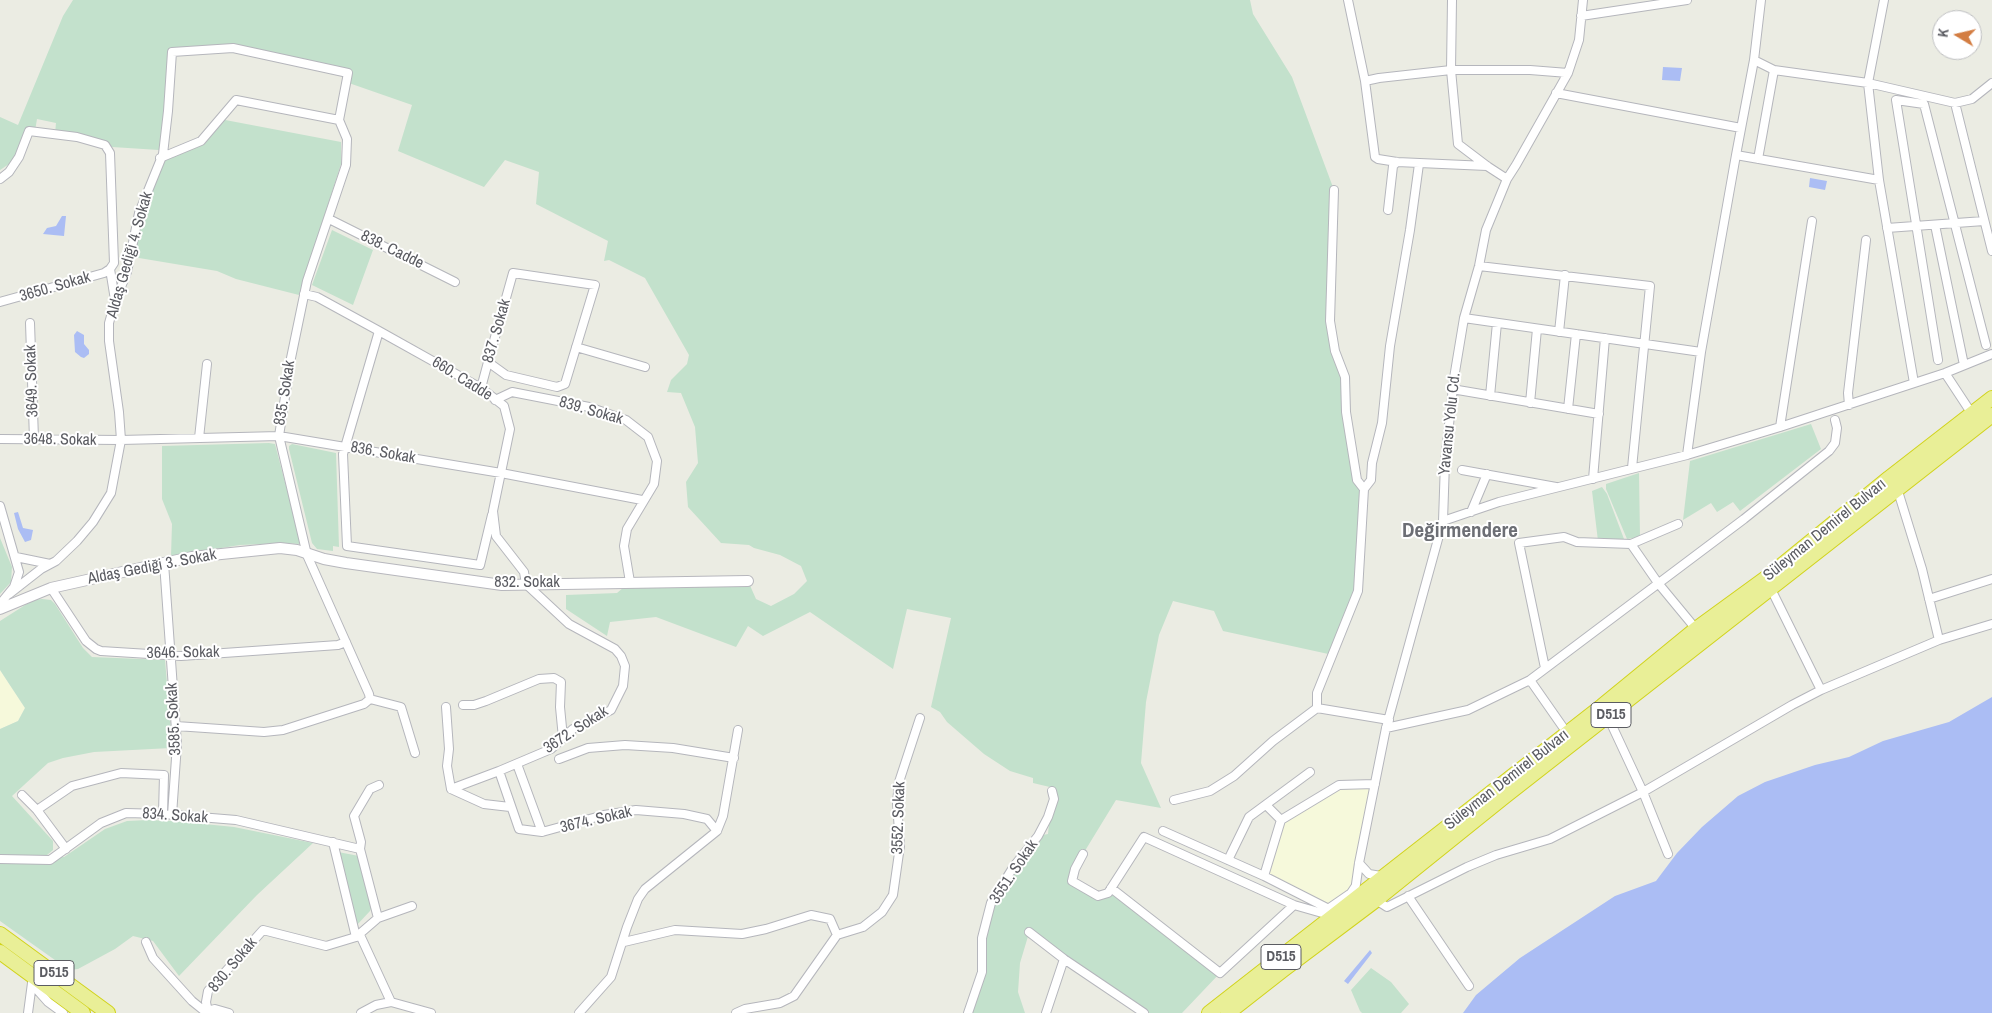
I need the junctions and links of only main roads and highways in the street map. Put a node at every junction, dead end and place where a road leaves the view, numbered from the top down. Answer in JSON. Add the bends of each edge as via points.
{"nodes":[{"id":1,"x":1992,"y":398,"type":"edge"},
{"id":2,"x":1992,"y":416,"type":"edge"},
{"id":3,"x":0,"y":934,"type":"edge"},
{"id":4,"x":0,"y":952,"type":"edge"},
{"id":5,"x":83,"y":1013,"type":"edge"},
{"id":6,"x":108,"y":1013,"type":"edge"},
{"id":7,"x":1209,"y":1013,"type":"edge"},
{"id":8,"x":1228,"y":1013,"type":"edge"}],
"edges":[{"from":1,"to":7,"type":"highway","name":"Süleyman Demirel Bulvarı","number":"D515"},
{"from":2,"to":8,"type":"highway","name":"Süleyman Demirel Bulvarı","number":"D515"},
{"from":3,"to":6,"type":"highway","number":"D515"},
{"from":4,"to":5,"type":"highway","number":"D515","via":[[33,980]]}]}
